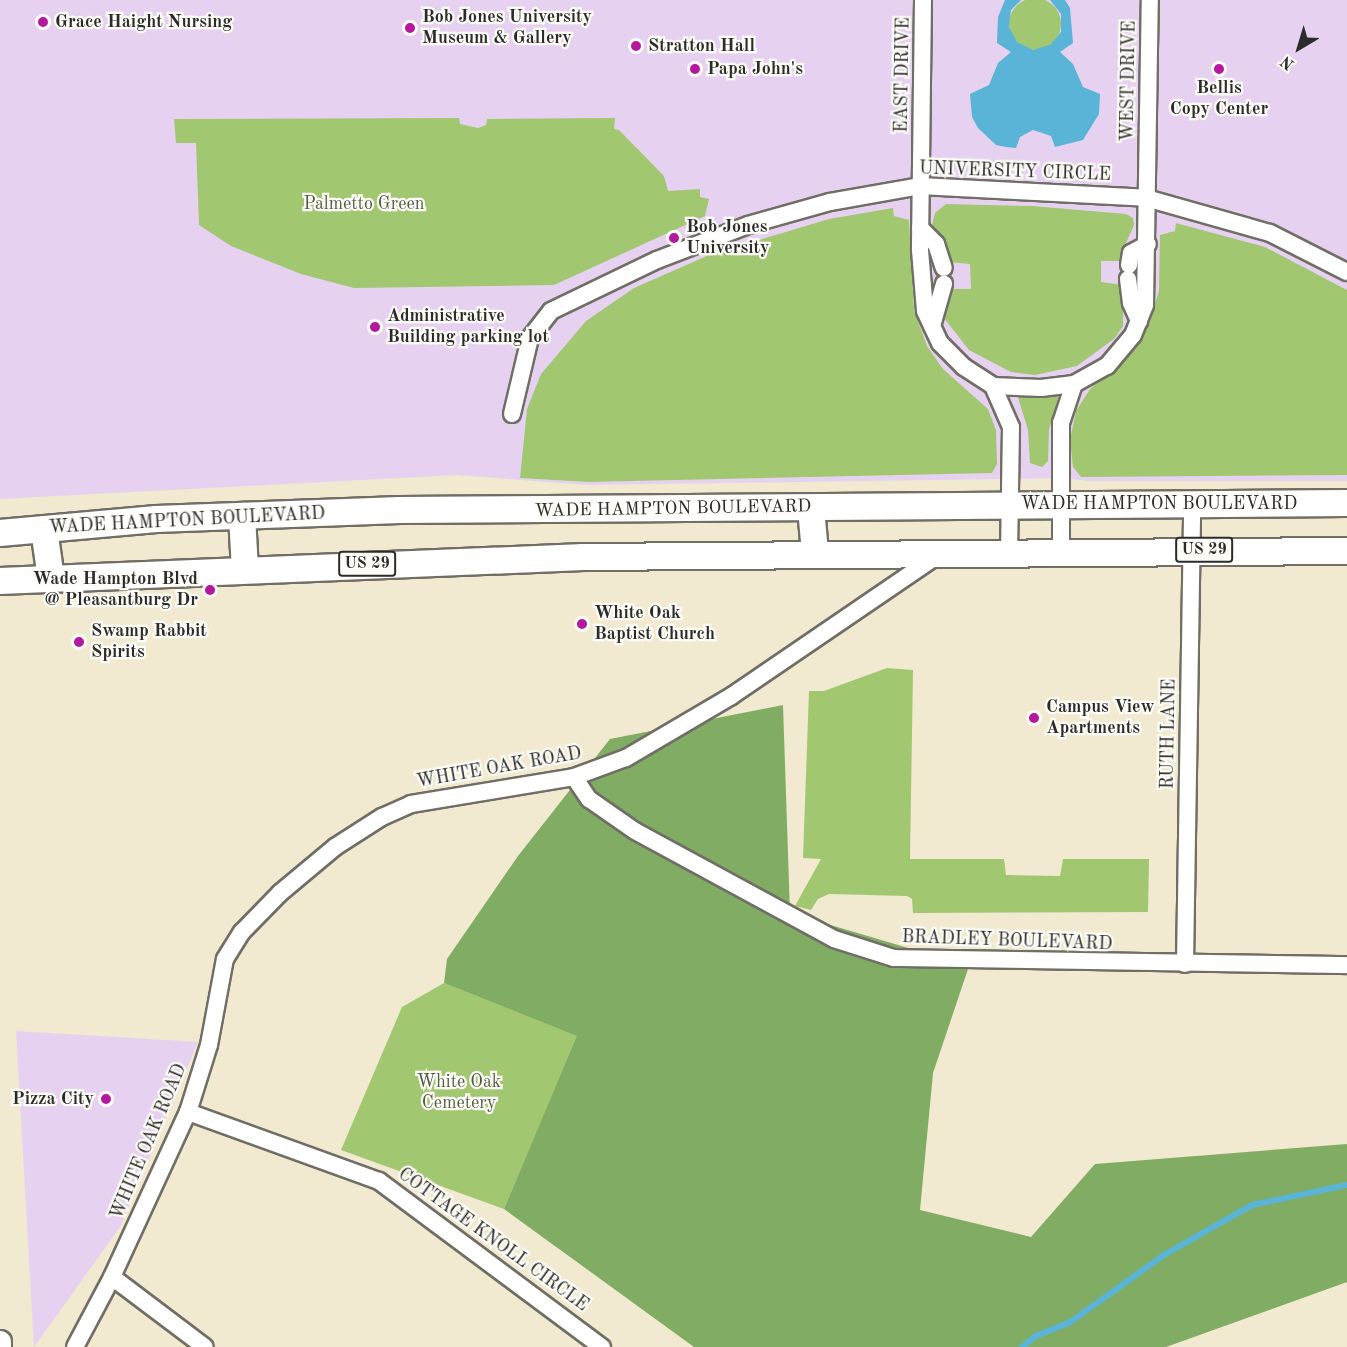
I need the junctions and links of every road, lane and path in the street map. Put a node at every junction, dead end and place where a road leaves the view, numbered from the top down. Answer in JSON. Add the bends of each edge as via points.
{"nodes":[{"id":1,"x":923,"y":0,"type":"edge"},
{"id":2,"x":1150,"y":0,"type":"edge"},
{"id":3,"x":920,"y":186,"type":"junction"},
{"id":4,"x":1146,"y":198,"type":"junction"},
{"id":5,"x":920,"y":228,"type":"junction"},
{"id":6,"x":1148,"y":244,"type":"junction"},
{"id":7,"x":1347,"y":272,"type":"edge"},
{"id":8,"x":1138,"y":321,"type":"junction"},
{"id":9,"x":932,"y":326,"type":"junction"},
{"id":10,"x":1074,"y":384,"type":"junction"},
{"id":11,"x":993,"y":386,"type":"junction"},
{"id":12,"x":512,"y":414,"type":"dead end"},
{"id":13,"x":1347,"y":502,"type":"edge"},
{"id":14,"x":1192,"y":504,"type":"junction"},
{"id":15,"x":1010,"y":505,"type":"junction"},
{"id":16,"x":1062,"y":505,"type":"junction"},
{"id":17,"x":811,"y":508,"type":"junction"},
{"id":18,"x":242,"y":516,"type":"junction"},
{"id":19,"x":44,"y":529,"type":"junction"},
{"id":20,"x":0,"y":533,"type":"edge"},
{"id":21,"x":1192,"y":550,"type":"junction"},
{"id":22,"x":1009,"y":551,"type":"junction"},
{"id":23,"x":1061,"y":551,"type":"junction"},
{"id":24,"x":1347,"y":551,"type":"edge"},
{"id":25,"x":943,"y":552,"type":"junction"},
{"id":26,"x":815,"y":553,"type":"junction"},
{"id":27,"x":245,"y":570,"type":"junction"},
{"id":28,"x":51,"y":579,"type":"junction"},
{"id":29,"x":0,"y":581,"type":"edge"},
{"id":30,"x":574,"y":777,"type":"junction"},
{"id":31,"x":1185,"y":964,"type":"junction"},
{"id":32,"x":1347,"y":965,"type":"edge"},
{"id":33,"x":188,"y":1112,"type":"junction"},
{"id":34,"x":112,"y":1277,"type":"junction"},
{"id":35,"x":0,"y":1342,"type":"edge"},
{"id":36,"x":0,"y":1347,"type":"edge"},
{"id":37,"x":75,"y":1347,"type":"edge"},
{"id":38,"x":205,"y":1347,"type":"edge"},
{"id":39,"x":602,"y":1347,"type":"edge"}],
"edges":[{"from":1,"to":3,"type":"street","name":"EAST DRIVE"},
{"from":2,"to":4,"type":"street","name":"WEST DRIVE"},
{"from":3,"to":4,"type":"street","name":"UNIVERSITY CIRCLE"},
{"from":3,"to":5,"type":"street","name":"EAST DRIVE"},
{"from":3,"to":12,"type":"street","name":"UNIVERSITY CIRCLE","via":[[830,202],[748,225],[657,260],[551,311],[530,338]]},
{"from":4,"to":6,"type":"street","name":"WEST DRIVE"},
{"from":4,"to":7,"type":"street","name":"UNIVERSITY CIRCLE","via":[[1270,233]]},
{"from":5,"to":9,"type":"street","name":"EAST DRIVE","via":[[925,311]]},
{"from":5,"to":9,"type":"street","via":[[936,244],[944,276]]},
{"from":6,"to":8,"type":"street","name":"WEST DRIVE","via":[[1145,305]]},
{"from":6,"to":8,"type":"street","via":[[1136,247],[1129,272],[1131,303]]},
{"from":8,"to":10,"type":"street","name":"WEST DRIVE","via":[[1133,335],[1107,366]]},
{"from":9,"to":11,"type":"street","name":"EAST DRIVE","via":[[940,343],[964,367]]},
{"from":10,"to":11,"type":"street","via":[[1041,388]]},
{"from":10,"to":16,"type":"street","via":[[1061,423]]},
{"from":11,"to":15,"type":"street","via":[[1011,427]]},
{"from":13,"to":14,"type":"main road","name":"WADE HAMPTON BOULEVARD"},
{"from":14,"to":16,"type":"main road","name":"WADE HAMPTON BOULEVARD"},
{"from":14,"to":21,"type":"street","name":"RUTH LANE"},
{"from":15,"to":16,"type":"main road","name":"WADE HAMPTON BOULEVARD"},
{"from":15,"to":17,"type":"main road","name":"WADE HAMPTON BOULEVARD"},
{"from":15,"to":22,"type":"street"},
{"from":16,"to":23,"type":"street"},
{"from":17,"to":18,"type":"main road","name":"WADE HAMPTON BOULEVARD","via":[[400,510]]},
{"from":17,"to":26,"type":"main road"},
{"from":18,"to":19,"type":"main road","name":"WADE HAMPTON BOULEVARD"},
{"from":18,"to":27,"type":"main road"},
{"from":19,"to":20,"type":"main road","name":"WADE HAMPTON BOULEVARD"},
{"from":19,"to":28,"type":"main road"},
{"from":21,"to":23,"type":"main road","number":"US 29"},
{"from":21,"to":24,"type":"main road","number":"US 29"},
{"from":21,"to":31,"type":"street","name":"RUTH LANE"},
{"from":22,"to":23,"type":"main road","number":"US 29"},
{"from":22,"to":25,"type":"main road","number":"US 29"},
{"from":25,"to":26,"type":"main road","number":"US 29"},
{"from":25,"to":30,"type":"street","name":"WHITE OAK ROAD","via":[[671,734],[626,758]]},
{"from":26,"to":27,"type":"main road","number":"US 29"},
{"from":27,"to":28,"type":"main road","number":"US 29"},
{"from":28,"to":29,"type":"main road","number":"US 29"},
{"from":30,"to":31,"type":"street","name":"BRADLEY BOULEVARD","via":[[602,810],[673,853],[834,939],[894,958]]},
{"from":30,"to":33,"type":"street","name":"WHITE OAK ROAD","via":[[411,804],[335,847],[280,893],[242,932],[225,959],[209,1046]]},
{"from":31,"to":32,"type":"street","name":"BRADLEY BOULEVARD"},
{"from":33,"to":34,"type":"street","name":"WHITE OAK ROAD"},
{"from":33,"to":39,"type":"street","name":"COTTAGE KNOLL CIRCLE","via":[[379,1181]]},
{"from":34,"to":37,"type":"street","name":"WHITE OAK ROAD"},
{"from":34,"to":38,"type":"street"},
{"from":35,"to":36,"type":"main road"}]}
